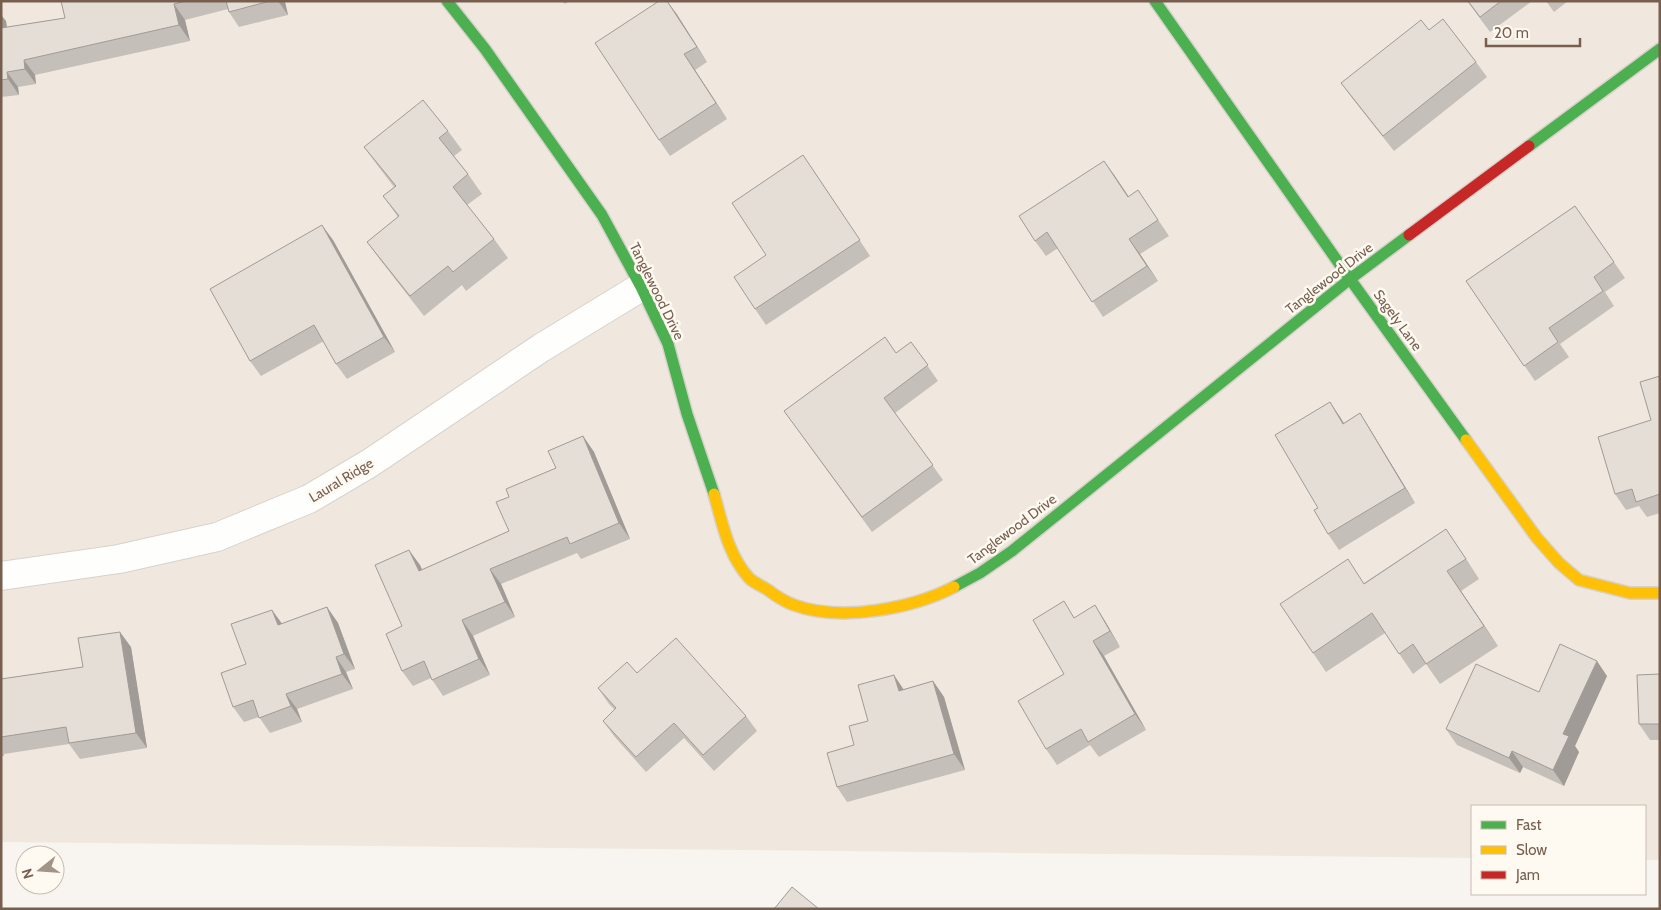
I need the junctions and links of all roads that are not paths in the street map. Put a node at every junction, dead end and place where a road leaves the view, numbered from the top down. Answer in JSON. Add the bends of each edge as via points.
{"nodes":[{"id":1,"x":447,"y":1,"type":"edge"},
{"id":2,"x":1155,"y":1,"type":"edge"},
{"id":3,"x":1660,"y":49,"type":"edge"},
{"id":4,"x":1350,"y":279,"type":"junction"},
{"id":5,"x":642,"y":287,"type":"junction"},
{"id":6,"x":1,"y":576,"type":"edge"},
{"id":7,"x":1660,"y":593,"type":"edge"}],
"edges":[{"from":1,"to":5,"type":"street","name":"Tanglewood Drive","via":[[485,49],[602,215]]},
{"from":2,"to":4,"type":"street","name":"Sagely Lane"},
{"from":3,"to":4,"type":"street","name":"Tanglewood Drive"},
{"from":4,"to":5,"type":"street","name":"Tanglewood Drive","via":[[980,573],[948,590],[914,602],[844,614],[793,605],[750,578],[731,551],[668,344]]},
{"from":4,"to":7,"type":"street","name":"Sagely Lane","via":[[1475,454],[1559,563],[1579,580],[1605,588],[1630,593]]},
{"from":5,"to":6,"type":"street","name":"Laural Ridge","via":[[541,348],[370,463],[309,499],[217,537],[119,559]]}]}
